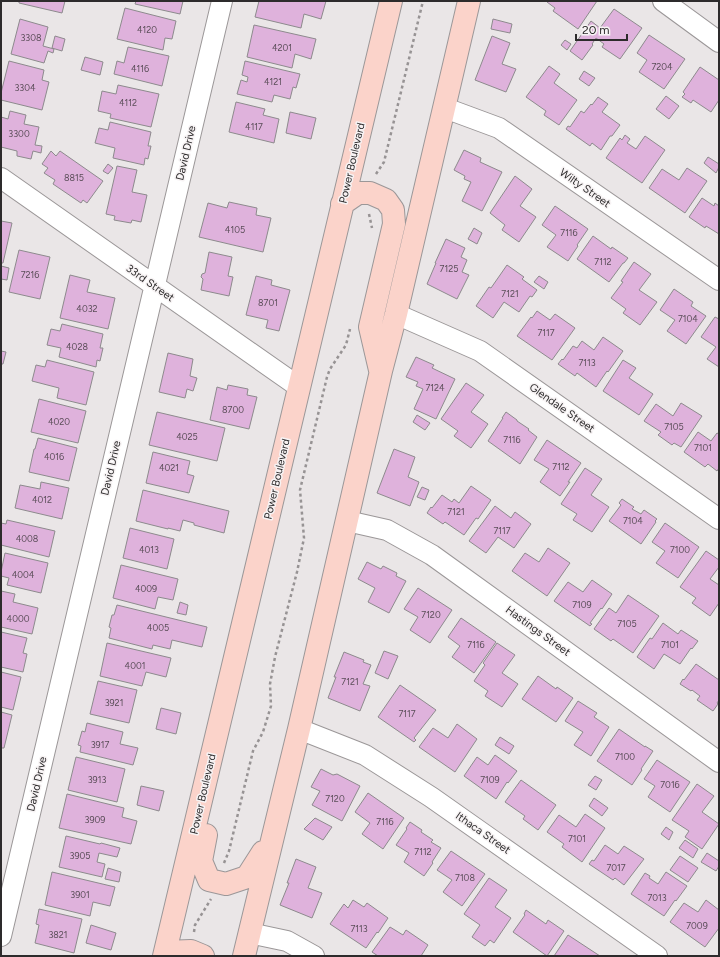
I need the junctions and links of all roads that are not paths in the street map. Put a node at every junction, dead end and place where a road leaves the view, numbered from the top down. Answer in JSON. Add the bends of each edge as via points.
{"nodes":[{"id":1,"x":222,"y":1,"type":"edge"},
{"id":2,"x":390,"y":1,"type":"edge"},
{"id":3,"x":469,"y":1,"type":"edge"},
{"id":4,"x":663,"y":1,"type":"edge"},
{"id":5,"x":719,"y":42,"type":"edge"},
{"id":6,"x":445,"y":108,"type":"junction"},
{"id":7,"x":1,"y":178,"type":"edge"},
{"id":8,"x":342,"y":204,"type":"junction"},
{"id":9,"x":719,"y":280,"type":"edge"},
{"id":10,"x":154,"y":286,"type":"junction"},
{"id":11,"x":396,"y":314,"type":"junction"},
{"id":12,"x":381,"y":371,"type":"junction"},
{"id":13,"x":299,"y":387,"type":"junction"},
{"id":14,"x":719,"y":519,"type":"edge"},
{"id":15,"x":347,"y":521,"type":"junction"},
{"id":16,"x":299,"y":728,"type":"junction"},
{"id":17,"x":719,"y":762,"type":"edge"},
{"id":18,"x":200,"y":802,"type":"junction"},
{"id":19,"x":272,"y":840,"type":"junction"},
{"id":20,"x":249,"y":933,"type":"junction"},
{"id":21,"x":1,"y":936,"type":"edge"},
{"id":22,"x":197,"y":953,"type":"edge"},
{"id":23,"x":164,"y":954,"type":"edge"},
{"id":24,"x":244,"y":956,"type":"edge"},
{"id":25,"x":314,"y":956,"type":"edge"},
{"id":26,"x":657,"y":956,"type":"edge"}],
"edges":[{"from":1,"to":10,"type":"street","name":"David Drive"},
{"from":2,"to":8,"type":"main road","name":"Power Boulevard"},
{"from":3,"to":6,"type":"main road"},
{"from":4,"to":5,"type":"street"},
{"from":6,"to":9,"type":"street","name":"Wilty Street","via":[[499,128]]},
{"from":6,"to":11,"type":"main road"},
{"from":7,"to":10,"type":"street","name":"33rd Street"},
{"from":8,"to":12,"type":"main road","via":[[358,193],[370,193],[386,200],[393,210],[394,224],[370,327]]},
{"from":8,"to":13,"type":"main road","name":"Power Boulevard"},
{"from":10,"to":13,"type":"street","name":"33rd Street"},
{"from":10,"to":21,"type":"street","name":"David Drive"},
{"from":11,"to":12,"type":"main road"},
{"from":11,"to":14,"type":"street","name":"Glendale Street","via":[[480,351]]},
{"from":12,"to":15,"type":"main road"},
{"from":13,"to":18,"type":"main road","name":"Power Boulevard"},
{"from":15,"to":16,"type":"main road"},
{"from":15,"to":17,"type":"street","name":"Hastings Street","via":[[387,530],[432,555]]},
{"from":16,"to":19,"type":"main road"},
{"from":16,"to":26,"type":"street","name":"Ithaca Street","via":[[365,755],[424,792]]},
{"from":18,"to":19,"type":"main road","via":[[207,827],[201,861],[209,880],[226,884],[247,877]]},
{"from":18,"to":23,"type":"main road","name":"Power Boulevard"},
{"from":19,"to":20,"type":"main road"},
{"from":20,"to":24,"type":"main road"},
{"from":20,"to":25,"type":"street","via":[[287,941]]},
{"from":22,"to":23,"type":"main road"}]}
